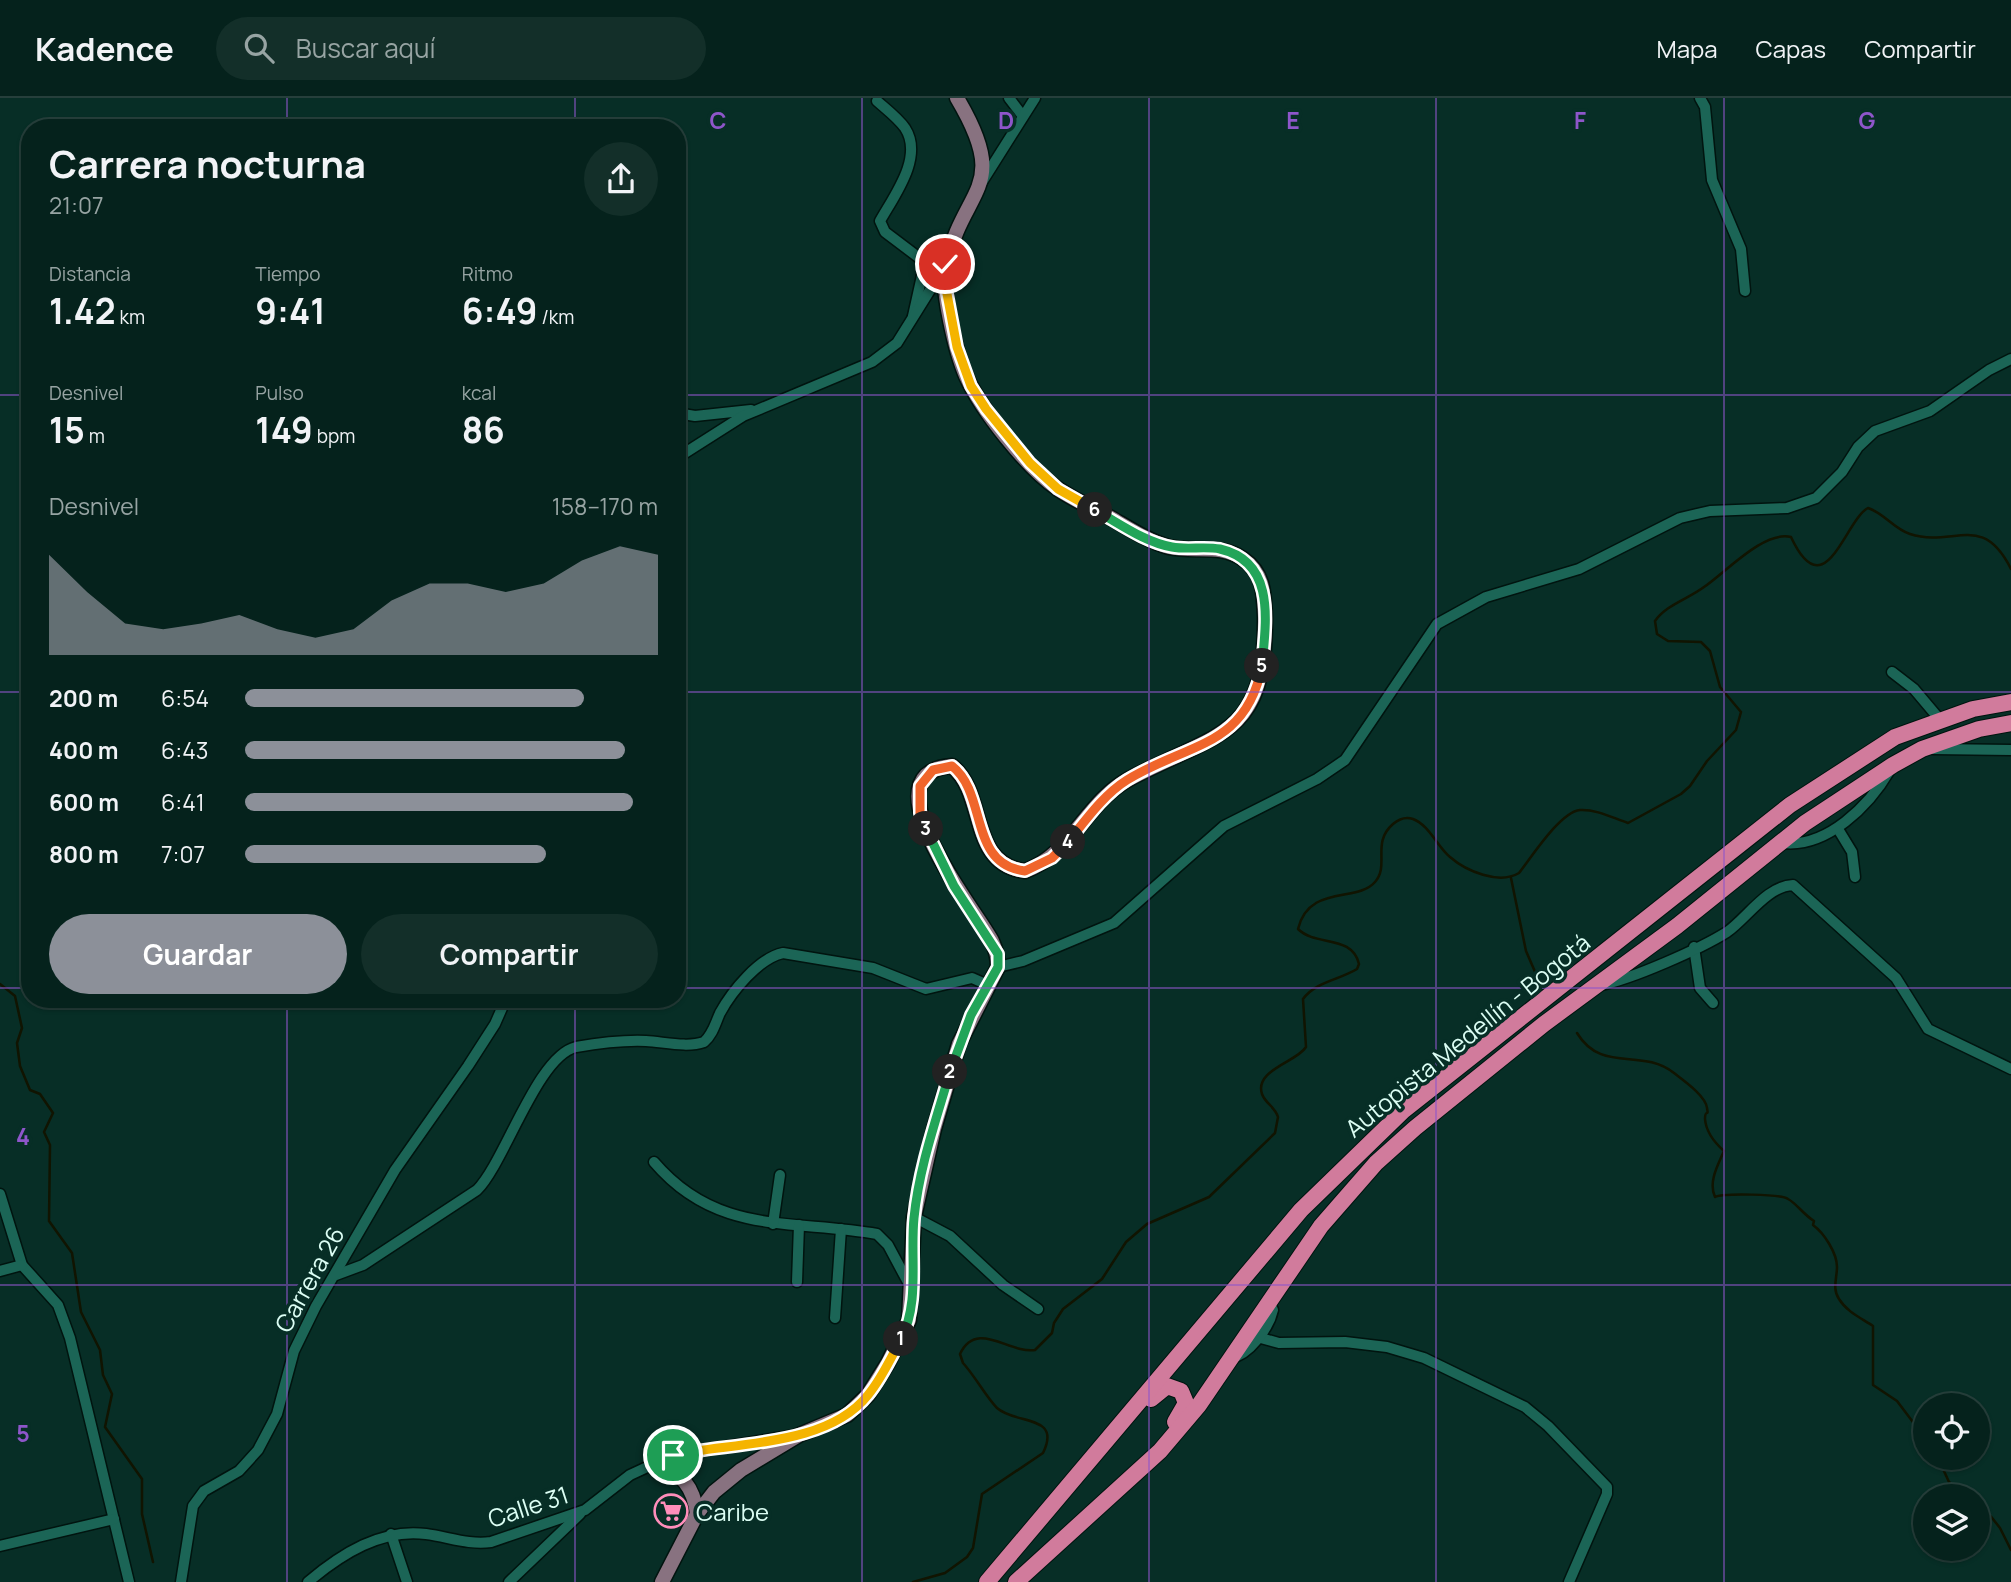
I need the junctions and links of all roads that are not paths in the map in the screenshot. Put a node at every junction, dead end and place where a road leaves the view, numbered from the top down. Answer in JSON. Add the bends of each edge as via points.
{"nodes":[{"id":1,"x":957,"y":98,"type":"edge"},
{"id":2,"x":1009,"y":98,"type":"edge"},
{"id":3,"x":1035,"y":98,"type":"edge"},
{"id":4,"x":1700,"y":98,"type":"edge"},
{"id":5,"x":877,"y":100,"type":"dead end"},
{"id":6,"x":1022,"y":115,"type":"junction"},
{"id":7,"x":982,"y":182,"type":"junction"},
{"id":8,"x":945,"y":264,"type":"junction"},
{"id":9,"x":1745,"y":291,"type":"dead end"},
{"id":10,"x":912,"y":324,"type":"junction"},
{"id":11,"x":2011,"y":359,"type":"edge"},
{"id":12,"x":765,"y":408,"type":"junction"},
{"id":13,"x":686,"y":414,"type":"edge"},
{"id":14,"x":686,"y":452,"type":"edge"},
{"id":15,"x":1892,"y":672,"type":"dead end"},
{"id":16,"x":2011,"y":702,"type":"edge"},
{"id":17,"x":1941,"y":721,"type":"junction"},
{"id":18,"x":2011,"y":723,"type":"edge"},
{"id":19,"x":1922,"y":749,"type":"junction"},
{"id":20,"x":2011,"y":750,"type":"edge"},
{"id":21,"x":1893,"y":765,"type":"junction"},
{"id":22,"x":1838,"y":829,"type":"junction"},
{"id":23,"x":1783,"y":843,"type":"junction"},
{"id":24,"x":1855,"y":877,"type":"dead end"},
{"id":25,"x":1694,"y":947,"type":"junction"},
{"id":26,"x":998,"y":967,"type":"junction"},
{"id":27,"x":988,"y":985,"type":"junction"},
{"id":28,"x":1601,"y":985,"type":"junction"},
{"id":29,"x":1713,"y":1003,"type":"dead end"},
{"id":30,"x":501,"y":1008,"type":"edge"},
{"id":31,"x":2011,"y":1069,"type":"edge"},
{"id":32,"x":654,"y":1161,"type":"dead end"},
{"id":33,"x":780,"y":1175,"type":"dead end"},
{"id":34,"x":0,"y":1194,"type":"edge"},
{"id":35,"x":914,"y":1217,"type":"junction"},
{"id":36,"x":773,"y":1224,"type":"junction"},
{"id":37,"x":799,"y":1225,"type":"junction"},
{"id":38,"x":841,"y":1229,"type":"junction"},
{"id":39,"x":5,"y":1236,"type":"edge"},
{"id":40,"x":22,"y":1265,"type":"junction"},
{"id":41,"x":0,"y":1271,"type":"edge"},
{"id":42,"x":336,"y":1275,"type":"junction"},
{"id":43,"x":797,"y":1282,"type":"dead end"},
{"id":44,"x":912,"y":1290,"type":"junction"},
{"id":45,"x":1269,"y":1303,"type":"junction"},
{"id":46,"x":1038,"y":1309,"type":"dead end"},
{"id":47,"x":835,"y":1318,"type":"dead end"},
{"id":48,"x":1257,"y":1337,"type":"junction"},
{"id":49,"x":1231,"y":1358,"type":"junction"},
{"id":50,"x":799,"y":1435,"type":"junction"},
{"id":51,"x":1100,"y":1446,"type":"junction"},
{"id":52,"x":657,"y":1462,"type":"junction"},
{"id":53,"x":1111,"y":1497,"type":"junction"},
{"id":54,"x":585,"y":1510,"type":"junction"},
{"id":55,"x":697,"y":1514,"type":"junction"},
{"id":56,"x":114,"y":1519,"type":"junction"},
{"id":57,"x":391,"y":1534,"type":"junction"},
{"id":58,"x":0,"y":1546,"type":"edge"},
{"id":59,"x":128,"y":1582,"type":"edge"},
{"id":60,"x":181,"y":1582,"type":"edge"},
{"id":61,"x":308,"y":1582,"type":"edge"},
{"id":62,"x":407,"y":1582,"type":"edge"},
{"id":63,"x":509,"y":1582,"type":"edge"},
{"id":64,"x":662,"y":1582,"type":"edge"},
{"id":65,"x":987,"y":1582,"type":"edge"},
{"id":66,"x":1016,"y":1582,"type":"edge"},
{"id":67,"x":1569,"y":1582,"type":"edge"}],
"edges":[{"from":1,"to":7,"type":"main road","via":[[982,155]]},
{"from":2,"to":6,"type":"street"},
{"from":3,"to":6,"type":"street"},
{"from":4,"to":9,"type":"street","via":[[1705,107],[1712,180],[1741,249]]},
{"from":5,"to":10,"type":"street","via":[[905,129],[911,146],[906,172],[880,220],[885,232],[922,260]]},
{"from":6,"to":7,"type":"street"},
{"from":7,"to":8,"type":"main road"},
{"from":8,"to":10,"type":"street"},
{"from":8,"to":26,"type":"main road","via":[[953,328],[966,376],[1030,463],[1058,489],[1153,541],[1235,554],[1250,564],[1264,590],[1262,666],[1256,694],[1245,711],[1216,738],[1126,781],[1065,846],[1038,866],[1014,870],[991,853],[963,776],[955,769],[943,767],[925,778],[918,794],[927,833],[954,886],[998,954]]},
{"from":10,"to":12,"type":"street","via":[[872,362]]},
{"from":11,"to":26,"type":"street","via":[[1930,411],[1875,430],[1816,498],[1787,508],[1680,517],[1579,569],[1486,597],[1437,625],[1345,760],[1224,826],[1114,923]]},
{"from":12,"to":13,"type":"street"},
{"from":12,"to":14,"type":"street"},
{"from":15,"to":17,"type":"street"},
{"from":16,"to":17,"type":"highway","name":"Autopista Medellín - Bogotá"},
{"from":17,"to":51,"type":"highway","name":"Autopista Medellín - Bogotá","via":[[1895,737],[1790,806],[1403,1111],[1301,1210]]},
{"from":18,"to":19,"type":"highway","name":"Autopista Medellín - Bogotá"},
{"from":19,"to":20,"type":"street"},
{"from":19,"to":21,"type":"highway","name":"Autopista Medellín - Bogotá"},
{"from":21,"to":22,"type":"street","via":[[1878,791]]},
{"from":21,"to":23,"type":"highway","name":"Autopista Medellín - Bogotá","via":[[1805,823]]},
{"from":22,"to":23,"type":"street","via":[[1797,844]]},
{"from":22,"to":24,"type":"street","via":[[1852,852]]},
{"from":23,"to":28,"type":"highway","name":"Autopista Medellín - Bogotá"},
{"from":25,"to":28,"type":"street","via":[[1624,981]]},
{"from":25,"to":29,"type":"street","via":[[1700,988]]},
{"from":25,"to":31,"type":"street","via":[[1726,932],[1778,888],[1793,885],[1896,978],[1928,1029]]},
{"from":26,"to":27,"type":"main road"},
{"from":27,"to":35,"type":"main road","via":[[959,1044],[925,1159]]},
{"from":27,"to":42,"type":"street","via":[[972,978],[926,989],[873,968],[783,953],[765,959],[727,1003],[704,1042],[631,1040],[574,1048],[564,1054],[526,1104],[494,1169],[477,1190],[363,1265]]},
{"from":28,"to":45,"type":"highway","name":"Autopista Medellín - Bogotá","via":[[1544,1024],[1376,1163],[1321,1226]]},
{"from":30,"to":42,"type":"street","name":"Carrera 26","via":[[468,1066],[395,1170]]},
{"from":32,"to":36,"type":"street","via":[[669,1180],[698,1200],[751,1221]]},
{"from":33,"to":36,"type":"street"},
{"from":34,"to":39,"type":"street"},
{"from":35,"to":44,"type":"main road"},
{"from":35,"to":46,"type":"street","via":[[950,1236],[1003,1285]]},
{"from":36,"to":37,"type":"street"},
{"from":37,"to":38,"type":"street"},
{"from":37,"to":43,"type":"street"},
{"from":38,"to":44,"type":"street","via":[[883,1237]]},
{"from":38,"to":47,"type":"street"},
{"from":39,"to":40,"type":"street"},
{"from":40,"to":41,"type":"street"},
{"from":40,"to":56,"type":"street","via":[[58,1305],[70,1338]]},
{"from":42,"to":60,"type":"street","name":"Carrera 26","via":[[294,1351],[276,1414],[258,1450],[239,1471],[204,1491],[193,1506]]},
{"from":44,"to":50,"type":"main road","via":[[904,1333],[868,1395],[836,1422]]},
{"from":45,"to":48,"type":"street","via":[[1272,1315]]},
{"from":45,"to":49,"type":"highway","name":"Autopista Medellín - Bogotá"},
{"from":48,"to":49,"type":"street","via":[[1244,1354]]},
{"from":48,"to":67,"type":"street","via":[[1279,1343],[1387,1347],[1424,1358],[1525,1407],[1607,1487]]},
{"from":49,"to":53,"type":"highway","name":"Autopista Medellín - Bogotá","via":[[1174,1434]]},
{"from":50,"to":52,"type":"street","name":"Calle 31","via":[[686,1452]]},
{"from":50,"to":55,"type":"main road","via":[[728,1480]]},
{"from":51,"to":53,"type":"highway","via":[[1117,1439],[1158,1390],[1167,1386],[1181,1391],[1184,1409],[1117,1480]]},
{"from":51,"to":65,"type":"highway","name":"Autopista Medellín - Bogotá"},
{"from":52,"to":54,"type":"street","name":"Calle 31","via":[[612,1487]]},
{"from":52,"to":55,"type":"main road","via":[[690,1487]]},
{"from":53,"to":66,"type":"highway","name":"Autopista Medellín - Bogotá"},
{"from":54,"to":57,"type":"street","name":"Calle 31","via":[[475,1544],[426,1534]]},
{"from":54,"to":63,"type":"street"},
{"from":55,"to":64,"type":"main road"},
{"from":56,"to":58,"type":"street"},
{"from":56,"to":59,"type":"street"},
{"from":57,"to":61,"type":"street","name":"Calle 31","via":[[349,1553]]},
{"from":57,"to":62,"type":"street"}]}
